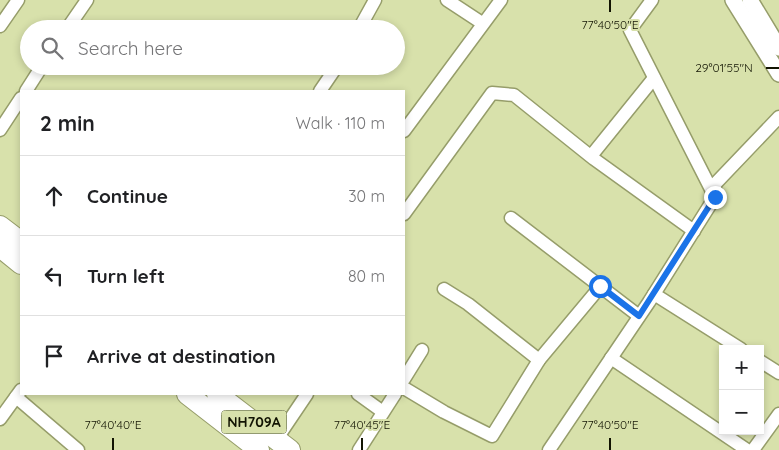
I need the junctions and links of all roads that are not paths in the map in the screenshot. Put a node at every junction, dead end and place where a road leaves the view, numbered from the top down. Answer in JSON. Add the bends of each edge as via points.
{"nodes":[{"id":1,"x":17,"y":0,"type":"edge"},
{"id":2,"x":87,"y":0,"type":"edge"},
{"id":3,"x":375,"y":0,"type":"edge"},
{"id":4,"x":447,"y":0,"type":"edge"},
{"id":5,"x":501,"y":0,"type":"edge"},
{"id":6,"x":652,"y":0,"type":"edge"},
{"id":7,"x":733,"y":0,"type":"edge"},
{"id":8,"x":750,"y":0,"type":"edge"},
{"id":9,"x":74,"y":20,"type":"edge"},
{"id":10,"x":364,"y":20,"type":"edge"},
{"id":11,"x":482,"y":23,"type":"junction"},
{"id":12,"x":0,"y":26,"type":"edge"},
{"id":13,"x":779,"y":48,"type":"edge"},
{"id":14,"x":779,"y":74,"type":"edge"},
{"id":15,"x":36,"y":75,"type":"edge"},
{"id":16,"x":331,"y":75,"type":"edge"},
{"id":17,"x":654,"y":78,"type":"junction"},
{"id":18,"x":27,"y":90,"type":"edge"},
{"id":19,"x":321,"y":90,"type":"edge"},
{"id":20,"x":20,"y":100,"type":"edge"},
{"id":21,"x":779,"y":117,"type":"edge"},
{"id":22,"x":0,"y":130,"type":"edge"},
{"id":23,"x":405,"y":130,"type":"edge"},
{"id":24,"x":591,"y":156,"type":"junction"},
{"id":25,"x":715,"y":197,"type":"junction"},
{"id":26,"x":405,"y":213,"type":"edge"},
{"id":27,"x":511,"y":218,"type":"dead end"},
{"id":28,"x":0,"y":226,"type":"edge"},
{"id":29,"x":694,"y":231,"type":"junction"},
{"id":30,"x":20,"y":241,"type":"edge"},
{"id":31,"x":0,"y":247,"type":"edge"},
{"id":32,"x":20,"y":263,"type":"edge"},
{"id":33,"x":600,"y":286,"type":"junction"},
{"id":34,"x":444,"y":289,"type":"dead end"},
{"id":35,"x":654,"y":294,"type":"junction"},
{"id":36,"x":639,"y":316,"type":"junction"},
{"id":37,"x":735,"y":345,"type":"edge"},
{"id":38,"x":422,"y":350,"type":"dead end"},
{"id":39,"x":612,"y":358,"type":"junction"},
{"id":40,"x":539,"y":360,"type":"junction"},
{"id":41,"x":764,"y":364,"type":"edge"},
{"id":42,"x":779,"y":373,"type":"edge"},
{"id":43,"x":405,"y":377,"type":"edge"},
{"id":44,"x":405,"y":389,"type":"edge"},
{"id":45,"x":19,"y":393,"type":"edge"},
{"id":46,"x":21,"y":395,"type":"edge"},
{"id":47,"x":188,"y":395,"type":"edge"},
{"id":48,"x":218,"y":395,"type":"edge"},
{"id":49,"x":307,"y":395,"type":"edge"},
{"id":50,"x":359,"y":395,"type":"edge"},
{"id":51,"x":393,"y":395,"type":"edge"},
{"id":52,"x":383,"y":412,"type":"junction"},
{"id":53,"x":779,"y":414,"type":"edge"},
{"id":54,"x":0,"y":419,"type":"edge"},
{"id":55,"x":283,"y":445,"type":"edge"},
{"id":56,"x":78,"y":450,"type":"edge"},
{"id":57,"x":259,"y":450,"type":"edge"},
{"id":58,"x":359,"y":450,"type":"edge"},
{"id":59,"x":549,"y":450,"type":"edge"},
{"id":60,"x":747,"y":450,"type":"edge"},
{"id":61,"x":753,"y":450,"type":"edge"}],
"edges":[{"from":1,"to":12,"type":"street"},
{"from":2,"to":9,"type":"street"},
{"from":3,"to":10,"type":"street"},
{"from":4,"to":11,"type":"street"},
{"from":5,"to":11,"type":"street"},
{"from":6,"to":17,"type":"street","via":[[630,30]]},
{"from":7,"to":14,"type":"street"},
{"from":8,"to":13,"type":"street"},
{"from":11,"to":23,"type":"street"},
{"from":15,"to":18,"type":"street"},
{"from":16,"to":19,"type":"street"},
{"from":17,"to":24,"type":"street"},
{"from":17,"to":25,"type":"street"},
{"from":20,"to":22,"type":"street"},
{"from":21,"to":25,"type":"street","via":[[715,184]]},
{"from":24,"to":26,"type":"street","via":[[514,95],[492,93]]},
{"from":24,"to":29,"type":"street"},
{"from":25,"to":29,"type":"street"},
{"from":27,"to":33,"type":"street"},
{"from":28,"to":30,"type":"highway"},
{"from":29,"to":35,"type":"street"},
{"from":31,"to":32,"type":"highway"},
{"from":33,"to":36,"type":"street"},
{"from":33,"to":40,"type":"street"},
{"from":34,"to":40,"type":"street"},
{"from":35,"to":36,"type":"street"},
{"from":35,"to":37,"type":"street"},
{"from":36,"to":39,"type":"street"},
{"from":38,"to":43,"type":"street"},
{"from":39,"to":59,"type":"street"},
{"from":39,"to":60,"type":"street"},
{"from":40,"to":44,"type":"street","via":[[492,436]]},
{"from":41,"to":42,"type":"street"},
{"from":45,"to":54,"type":"street"},
{"from":46,"to":56,"type":"street"},
{"from":47,"to":57,"type":"highway","number":"NH709A"},
{"from":48,"to":55,"type":"highway","number":"NH709A"},
{"from":49,"to":55,"type":"street"},
{"from":50,"to":52,"type":"street"},
{"from":51,"to":52,"type":"street"},
{"from":52,"to":58,"type":"street"},
{"from":53,"to":61,"type":"street"}]}
